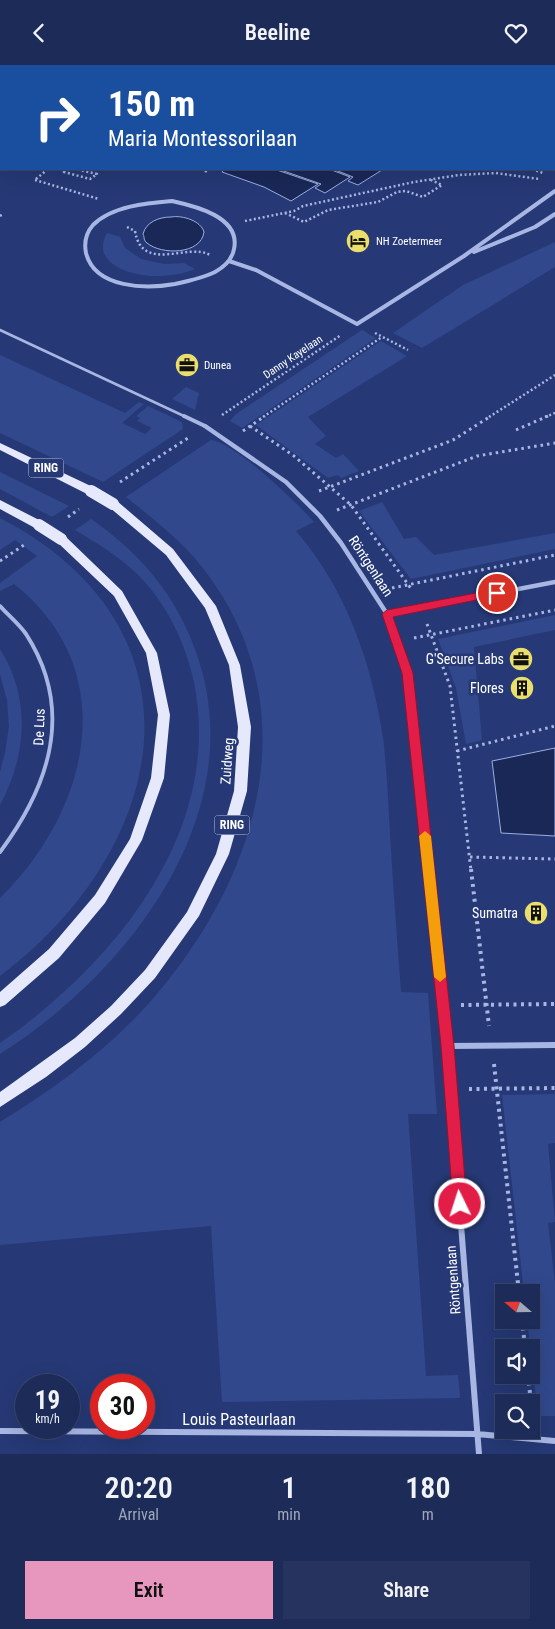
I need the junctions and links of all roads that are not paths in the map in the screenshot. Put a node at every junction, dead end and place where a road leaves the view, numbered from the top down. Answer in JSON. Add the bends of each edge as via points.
{"nodes":[{"id":1,"x":555,"y":191,"type":"edge"},
{"id":2,"x":555,"y":214,"type":"edge"},
{"id":3,"x":464,"y":256,"type":"junction"},
{"id":4,"x":229,"y":261,"type":"junction"},
{"id":5,"x":0,"y":330,"type":"edge"},
{"id":6,"x":205,"y":426,"type":"joint"},
{"id":7,"x":0,"y":446,"type":"edge"},
{"id":8,"x":0,"y":504,"type":"edge"},
{"id":9,"x":555,"y":582,"type":"edge"},
{"id":10,"x":0,"y":606,"type":"edge"},
{"id":11,"x":387,"y":614,"type":"junction"},
{"id":12,"x":0,"y":853,"type":"edge"},
{"id":13,"x":0,"y":1001,"type":"edge"},
{"id":14,"x":555,"y":1045,"type":"edge"},
{"id":15,"x":448,"y":1046,"type":"junction"},
{"id":16,"x":0,"y":1100,"type":"edge"},
{"id":17,"x":0,"y":1431,"type":"edge"},
{"id":18,"x":477,"y":1434,"type":"junction"},
{"id":19,"x":555,"y":1441,"type":"edge"},
{"id":20,"x":479,"y":1454,"type":"edge"}],
"edges":[{"from":1,"to":3,"type":"street"},
{"from":2,"to":3,"type":"street","via":[[535,227]]},
{"from":3,"to":4,"type":"street","via":[[357,324],[256,270]]},
{"from":4,"to":4,"type":"street","via":[[236,248],[228,225],[202,209],[172,201],[141,204],[106,217],[90,232],[85,243],[86,255],[93,268],[126,284],[150,287],[184,283],[218,271]]},
{"from":5,"to":6,"type":"lane"},
{"from":6,"to":11,"type":"street","name":"Röntgenlaan","via":[[286,482],[320,516]]},
{"from":7,"to":16,"type":"main road","name":"Zuidweg","number":"RING","bridge":true,"via":[[91,491],[145,527],[173,555],[202,593],[220,626],[234,663],[241,689],[244,750],[240,794],[227,842],[190,919],[150,974],[88,1036]]},
{"from":8,"to":13,"type":"main road","bridge":true,"via":[[61,539],[109,582],[143,633],[156,668],[164,723],[163,757],[148,815],[120,874],[70,939]]},
{"from":9,"to":11,"type":"street"},
{"from":10,"to":12,"type":"lane","name":"De Lus","via":[[26,631],[34,645],[50,689],[53,716],[51,745],[36,794],[30,809]]},
{"from":11,"to":15,"type":"street","name":"Röntgenlaan","via":[[407,673]]},
{"from":14,"to":15,"type":"street"},
{"from":15,"to":18,"type":"street","name":"Röntgenlaan"},
{"from":17,"to":18,"type":"street","name":"Louis Pasteurlaan"},
{"from":18,"to":19,"type":"street"},
{"from":18,"to":20,"type":"street","name":"Röntgenlaan"}]}
